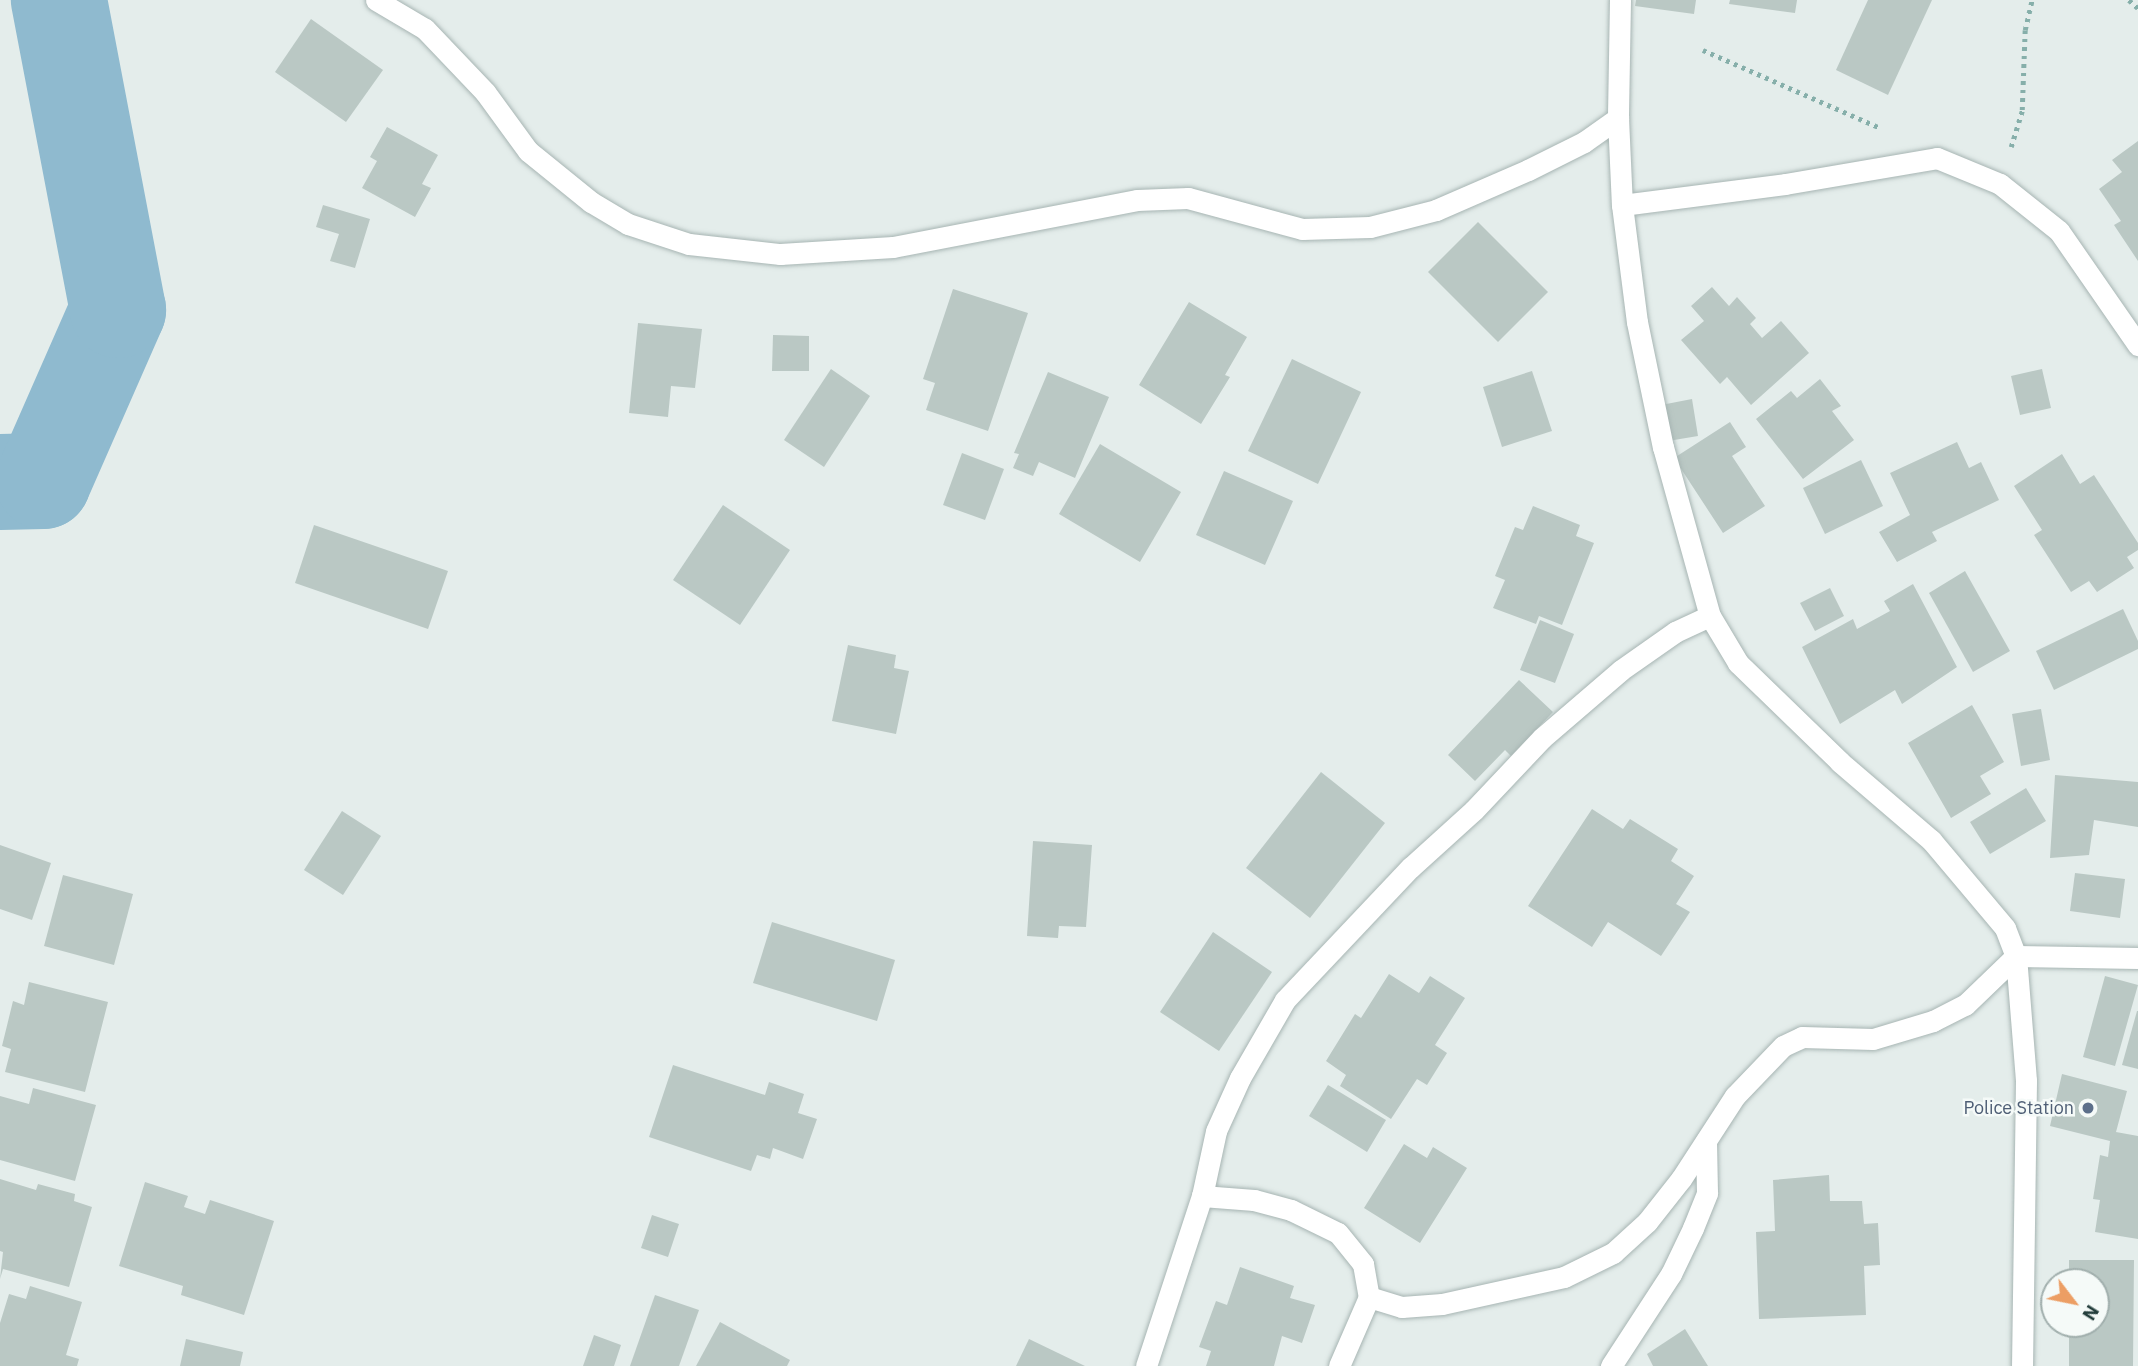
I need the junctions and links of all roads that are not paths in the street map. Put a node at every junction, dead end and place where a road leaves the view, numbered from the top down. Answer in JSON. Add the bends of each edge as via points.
{"nodes":[{"id":1,"x":376,"y":0,"type":"edge"},
{"id":2,"x":1620,"y":0,"type":"edge"},
{"id":3,"x":1618,"y":118,"type":"junction"},
{"id":4,"x":1622,"y":205,"type":"junction"},
{"id":5,"x":2138,"y":344,"type":"edge"},
{"id":6,"x":1710,"y":616,"type":"junction"},
{"id":7,"x":2016,"y":956,"type":"junction"},
{"id":8,"x":2138,"y":958,"type":"edge"},
{"id":9,"x":1706,"y":1141,"type":"junction"},
{"id":10,"x":1202,"y":1196,"type":"junction"},
{"id":11,"x":1369,"y":1297,"type":"junction"},
{"id":12,"x":1146,"y":1366,"type":"edge"},
{"id":13,"x":1339,"y":1366,"type":"edge"},
{"id":14,"x":1611,"y":1366,"type":"edge"},
{"id":15,"x":2022,"y":1366,"type":"edge"}],
"edges":[{"from":1,"to":3,"type":"street","via":[[425,29],[485,92],[528,151],[591,202],[628,224],[689,244],[780,254],[893,247],[1137,200],[1188,198],[1302,229],[1370,227],[1436,210],[1528,170],[1584,142]]},
{"from":2,"to":3,"type":"street"},
{"from":3,"to":4,"type":"street"},
{"from":4,"to":5,"type":"street","via":[[1937,158],[2000,184],[2059,231]]},
{"from":4,"to":6,"type":"street","via":[[1637,322],[1663,447]]},
{"from":6,"to":7,"type":"street","via":[[1738,663],[1840,762],[1931,840],[2005,928]]},
{"from":6,"to":10,"type":"street","via":[[1675,632],[1621,670],[1542,738],[1285,1000],[1216,1131]]},
{"from":7,"to":8,"type":"street"},
{"from":7,"to":9,"type":"street","via":[[1965,1005],[1933,1021],[1873,1039],[1802,1037],[1783,1046],[1735,1096]]},
{"from":7,"to":15,"type":"street","via":[[2026,1093]]},
{"from":9,"to":11,"type":"street","via":[[1647,1222],[1613,1253],[1564,1277],[1442,1304],[1402,1307]]},
{"from":9,"to":14,"type":"street","via":[[1707,1193],[1693,1228],[1671,1274]]},
{"from":10,"to":11,"type":"street","via":[[1254,1200],[1291,1210],[1338,1233],[1363,1264]]},
{"from":10,"to":12,"type":"street"},
{"from":11,"to":13,"type":"street"}]}
